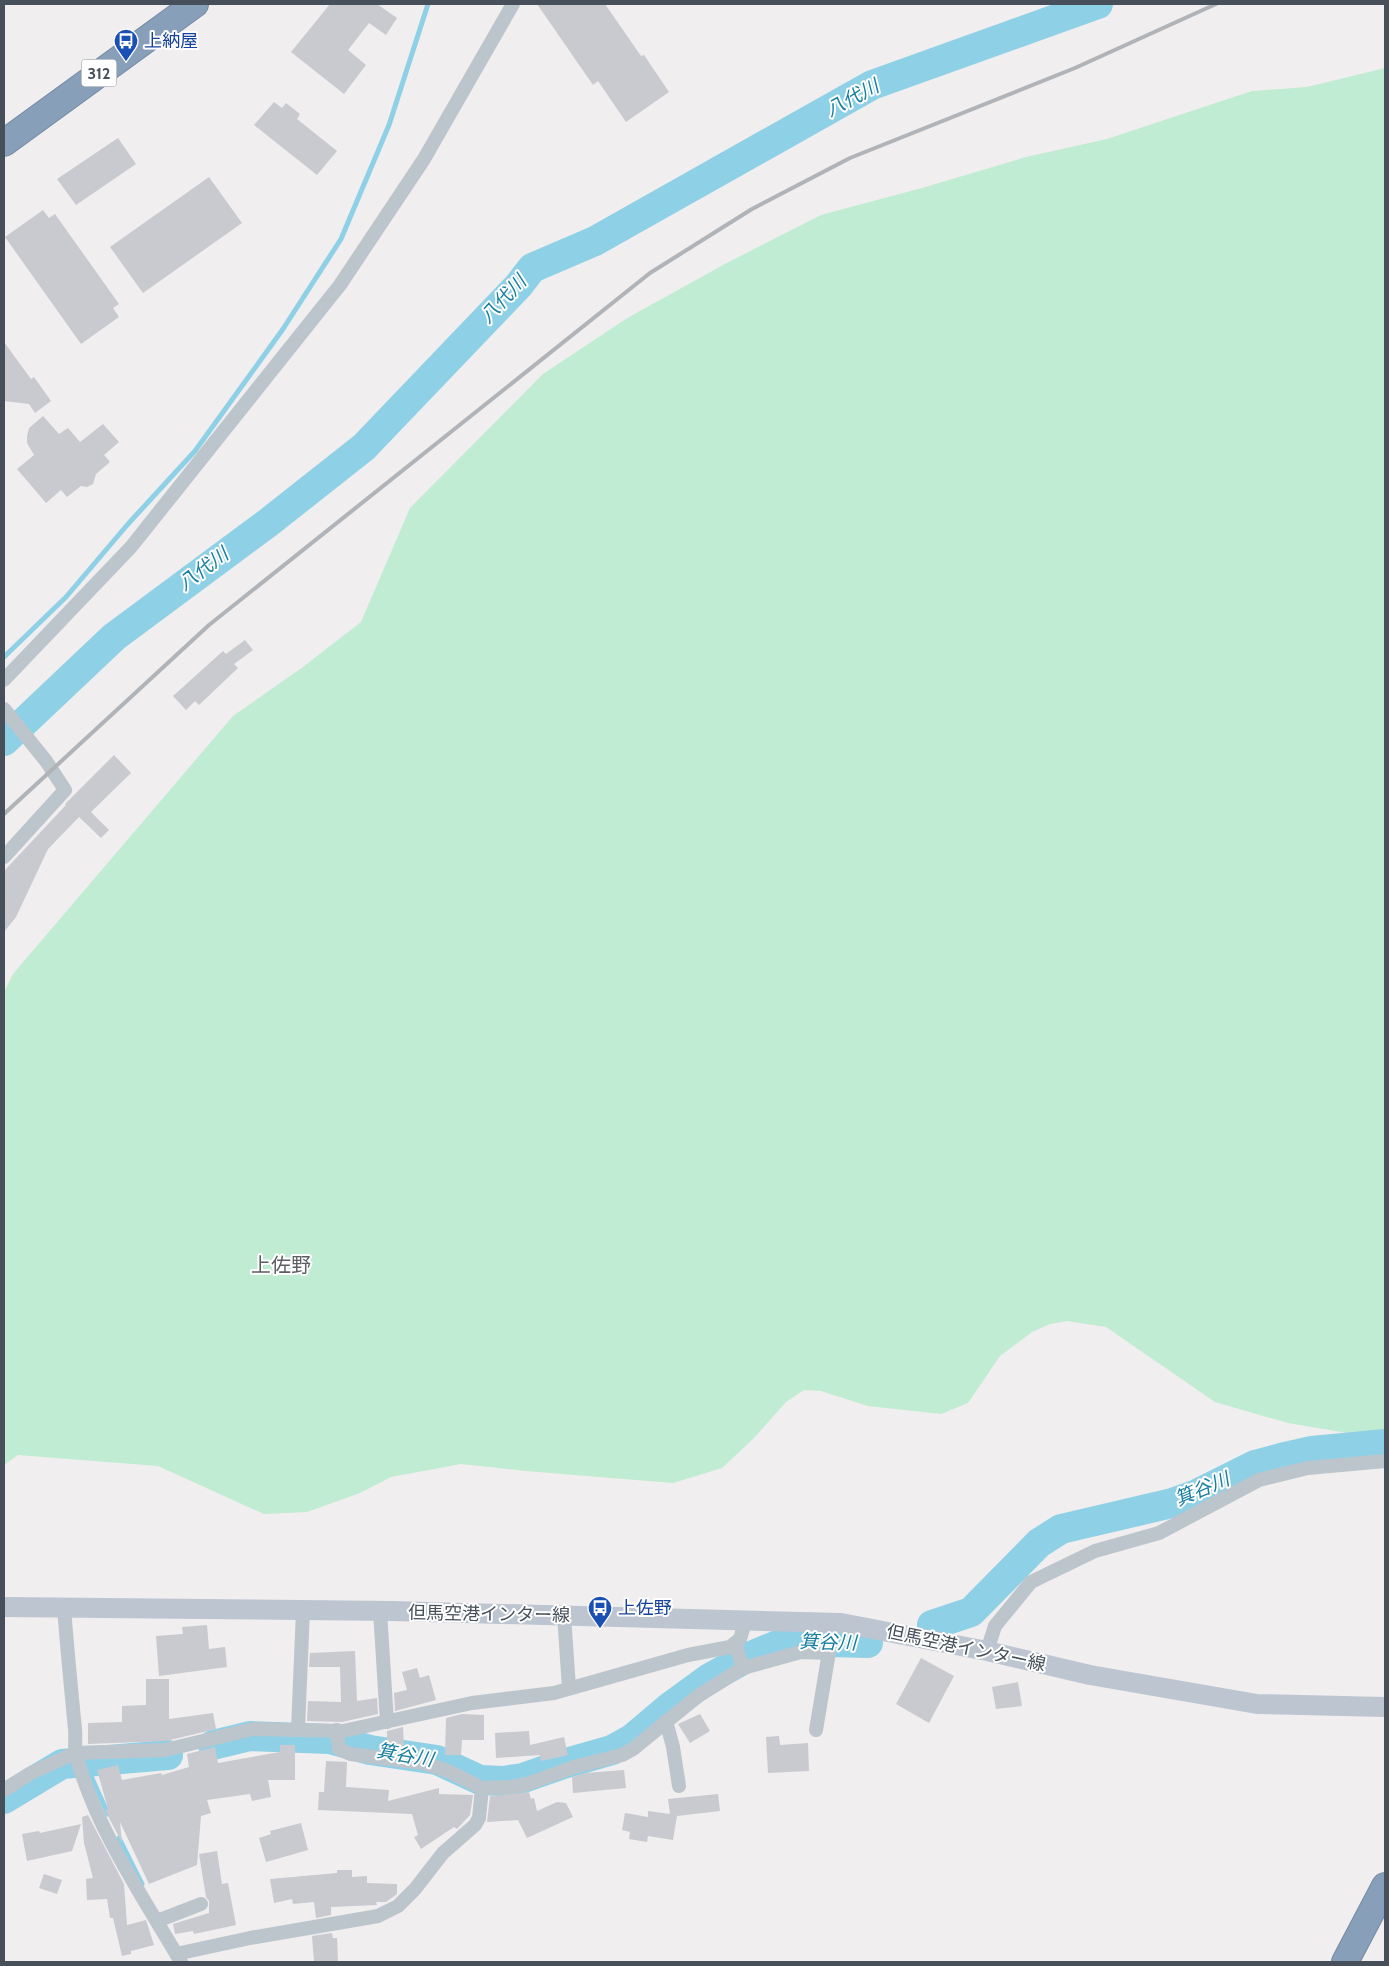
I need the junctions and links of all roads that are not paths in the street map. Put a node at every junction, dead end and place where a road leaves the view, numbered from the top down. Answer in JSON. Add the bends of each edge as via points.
{"nodes":[{"id":1,"x":195,"y":4,"type":"edge"},
{"id":2,"x":513,"y":4,"type":"edge"},
{"id":3,"x":4,"y":144,"type":"edge"},
{"id":4,"x":4,"y":680,"type":"edge"},
{"id":5,"x":4,"y":709,"type":"edge"},
{"id":6,"x":4,"y":857,"type":"edge"},
{"id":7,"x":1385,"y":1461,"type":"edge"},
{"id":8,"x":4,"y":1607,"type":"edge"},
{"id":9,"x":64,"y":1607,"type":"junction"},
{"id":10,"x":303,"y":1610,"type":"junction"},
{"id":11,"x":380,"y":1611,"type":"junction"},
{"id":12,"x":564,"y":1616,"type":"junction"},
{"id":13,"x":746,"y":1619,"type":"junction"},
{"id":14,"x":832,"y":1623,"type":"junction"},
{"id":15,"x":735,"y":1643,"type":"junction"},
{"id":16,"x":987,"y":1651,"type":"junction"},
{"id":17,"x":829,"y":1653,"type":"junction"},
{"id":18,"x":743,"y":1668,"type":"junction"},
{"id":19,"x":569,"y":1688,"type":"junction"},
{"id":20,"x":1385,"y":1708,"type":"edge"},
{"id":21,"x":666,"y":1721,"type":"junction"},
{"id":22,"x":386,"y":1722,"type":"junction"},
{"id":23,"x":298,"y":1729,"type":"junction"},
{"id":24,"x":337,"y":1730,"type":"junction"},
{"id":25,"x":816,"y":1730,"type":"dead end"},
{"id":26,"x":75,"y":1752,"type":"junction"},
{"id":27,"x":679,"y":1786,"type":"dead end"},
{"id":28,"x":482,"y":1788,"type":"junction"},
{"id":29,"x":4,"y":1790,"type":"edge"},
{"id":30,"x":1385,"y":1886,"type":"edge"},
{"id":31,"x":201,"y":1904,"type":"dead end"},
{"id":32,"x":157,"y":1921,"type":"junction"},
{"id":33,"x":179,"y":1958,"type":"edge"},
{"id":34,"x":1345,"y":1962,"type":"edge"}],
"edges":[{"from":1,"to":3,"type":"highway","number":"312"},
{"from":2,"to":4,"type":"street","via":[[424,159],[340,285],[131,547]]},
{"from":5,"to":6,"type":"street","via":[[65,790]]},
{"from":7,"to":16,"type":"street","via":[[1308,1468],[1259,1480],[1159,1533],[1095,1551],[1038,1578],[1030,1582],[995,1626]]},
{"from":8,"to":9,"type":"main road","name":"但馬空港インター線"},
{"from":9,"to":10,"type":"main road","name":"但馬空港インター線"},
{"from":9,"to":26,"type":"street"},
{"from":10,"to":11,"type":"main road","name":"但馬空港インター線"},
{"from":10,"to":23,"type":"street"},
{"from":11,"to":12,"type":"main road","name":"但馬空港インター線"},
{"from":11,"to":22,"type":"street"},
{"from":12,"to":13,"type":"main road","name":"但馬空港インター線"},
{"from":12,"to":19,"type":"street"},
{"from":13,"to":14,"type":"main road","name":"但馬空港インター線"},
{"from":13,"to":15,"type":"street","via":[[740,1639]]},
{"from":14,"to":16,"type":"main road","name":"但馬空港インター線"},
{"from":14,"to":17,"type":"street"},
{"from":15,"to":18,"type":"street"},
{"from":15,"to":19,"type":"street","via":[[730,1647],[696,1653]]},
{"from":16,"to":20,"type":"main road","name":"但馬空港インター線","via":[[1090,1675],[1257,1704]]},
{"from":17,"to":18,"type":"street","via":[[801,1652]]},
{"from":17,"to":25,"type":"street"},
{"from":18,"to":21,"type":"street"},
{"from":19,"to":22,"type":"street","via":[[522,1698],[472,1703]]},
{"from":21,"to":27,"type":"street"},
{"from":21,"to":28,"type":"street","via":[[622,1755],[527,1784]]},
{"from":22,"to":24,"type":"street"},
{"from":23,"to":24,"type":"street"},
{"from":23,"to":26,"type":"street","via":[[253,1729],[166,1750]]},
{"from":24,"to":28,"type":"street","via":[[339,1749],[350,1754],[423,1763]]},
{"from":26,"to":29,"type":"street"},
{"from":26,"to":32,"type":"street","via":[[88,1794]]},
{"from":28,"to":33,"type":"street","via":[[476,1825],[443,1853],[398,1906],[378,1916],[250,1938]]},
{"from":30,"to":34,"type":"highway"},
{"from":31,"to":32,"type":"street"},
{"from":32,"to":33,"type":"street"}]}
